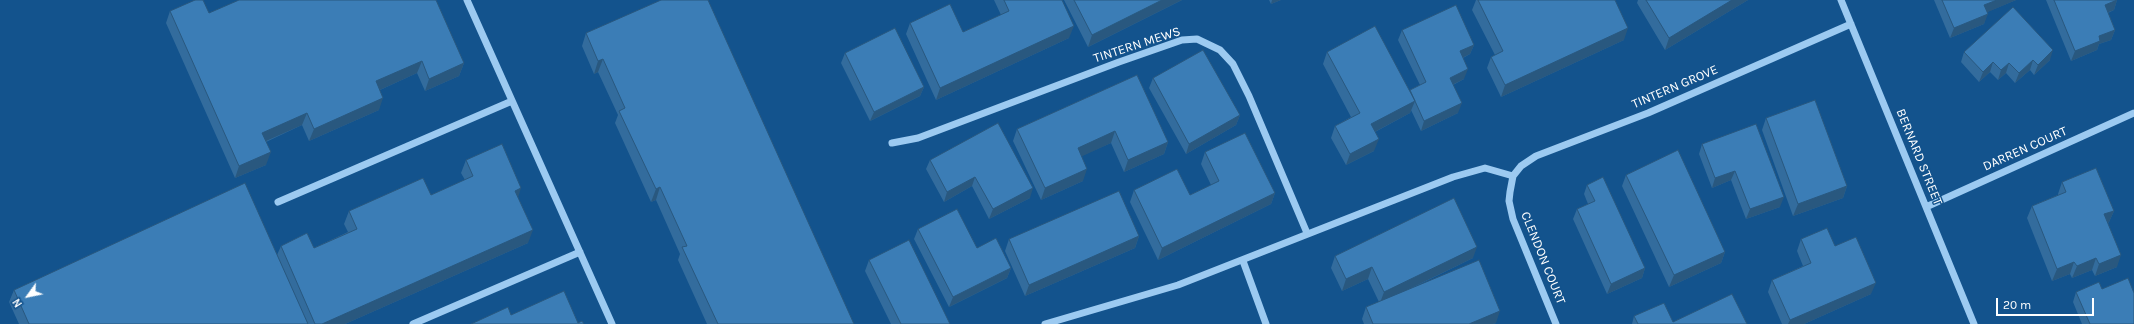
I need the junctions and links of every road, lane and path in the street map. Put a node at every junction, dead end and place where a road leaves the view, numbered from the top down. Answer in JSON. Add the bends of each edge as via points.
{"nodes":[{"id":1,"x":467,"y":0,"type":"edge"},
{"id":2,"x":1841,"y":0,"type":"edge"},
{"id":3,"x":1851,"y":24,"type":"junction"},
{"id":4,"x":512,"y":101,"type":"junction"},
{"id":5,"x":2134,"y":113,"type":"edge"},
{"id":6,"x":892,"y":143,"type":"dead end"},
{"id":7,"x":1513,"y":176,"type":"junction"},
{"id":8,"x":278,"y":202,"type":"dead end"},
{"id":9,"x":1926,"y":207,"type":"junction"},
{"id":10,"x":1307,"y":233,"type":"junction"},
{"id":11,"x":580,"y":252,"type":"junction"},
{"id":12,"x":1243,"y":261,"type":"junction"},
{"id":13,"x":414,"y":324,"type":"edge"},
{"id":14,"x":612,"y":324,"type":"edge"},
{"id":15,"x":1045,"y":324,"type":"edge"},
{"id":16,"x":1266,"y":324,"type":"edge"},
{"id":17,"x":1556,"y":324,"type":"edge"},
{"id":18,"x":1974,"y":324,"type":"edge"}],
"edges":[{"from":1,"to":4,"type":"street"},
{"from":2,"to":3,"type":"street","name":"BERNARD STREET"},
{"from":3,"to":7,"type":"street","name":"TINTERN GROVE","via":[[1648,113],[1536,156],[1521,166]]},
{"from":3,"to":9,"type":"street","name":"BERNARD STREET"},
{"from":4,"to":8,"type":"street"},
{"from":4,"to":11,"type":"street"},
{"from":5,"to":9,"type":"street","name":"DARREN COURT"},
{"from":6,"to":10,"type":"street","name":"TINTERN MEWS","via":[[918,138],[1182,40],[1197,39],[1220,50],[1233,64]]},
{"from":7,"to":10,"type":"street","via":[[1485,168],[1470,172]]},
{"from":7,"to":17,"type":"street","name":"CLENDON COURT","via":[[1509,202],[1513,219]]},
{"from":9,"to":18,"type":"street","name":"BERNARD STREET"},
{"from":10,"to":12,"type":"street"},
{"from":11,"to":13,"type":"street"},
{"from":11,"to":14,"type":"street"},
{"from":12,"to":15,"type":"street","via":[[1178,285]]},
{"from":12,"to":16,"type":"street"}]}
